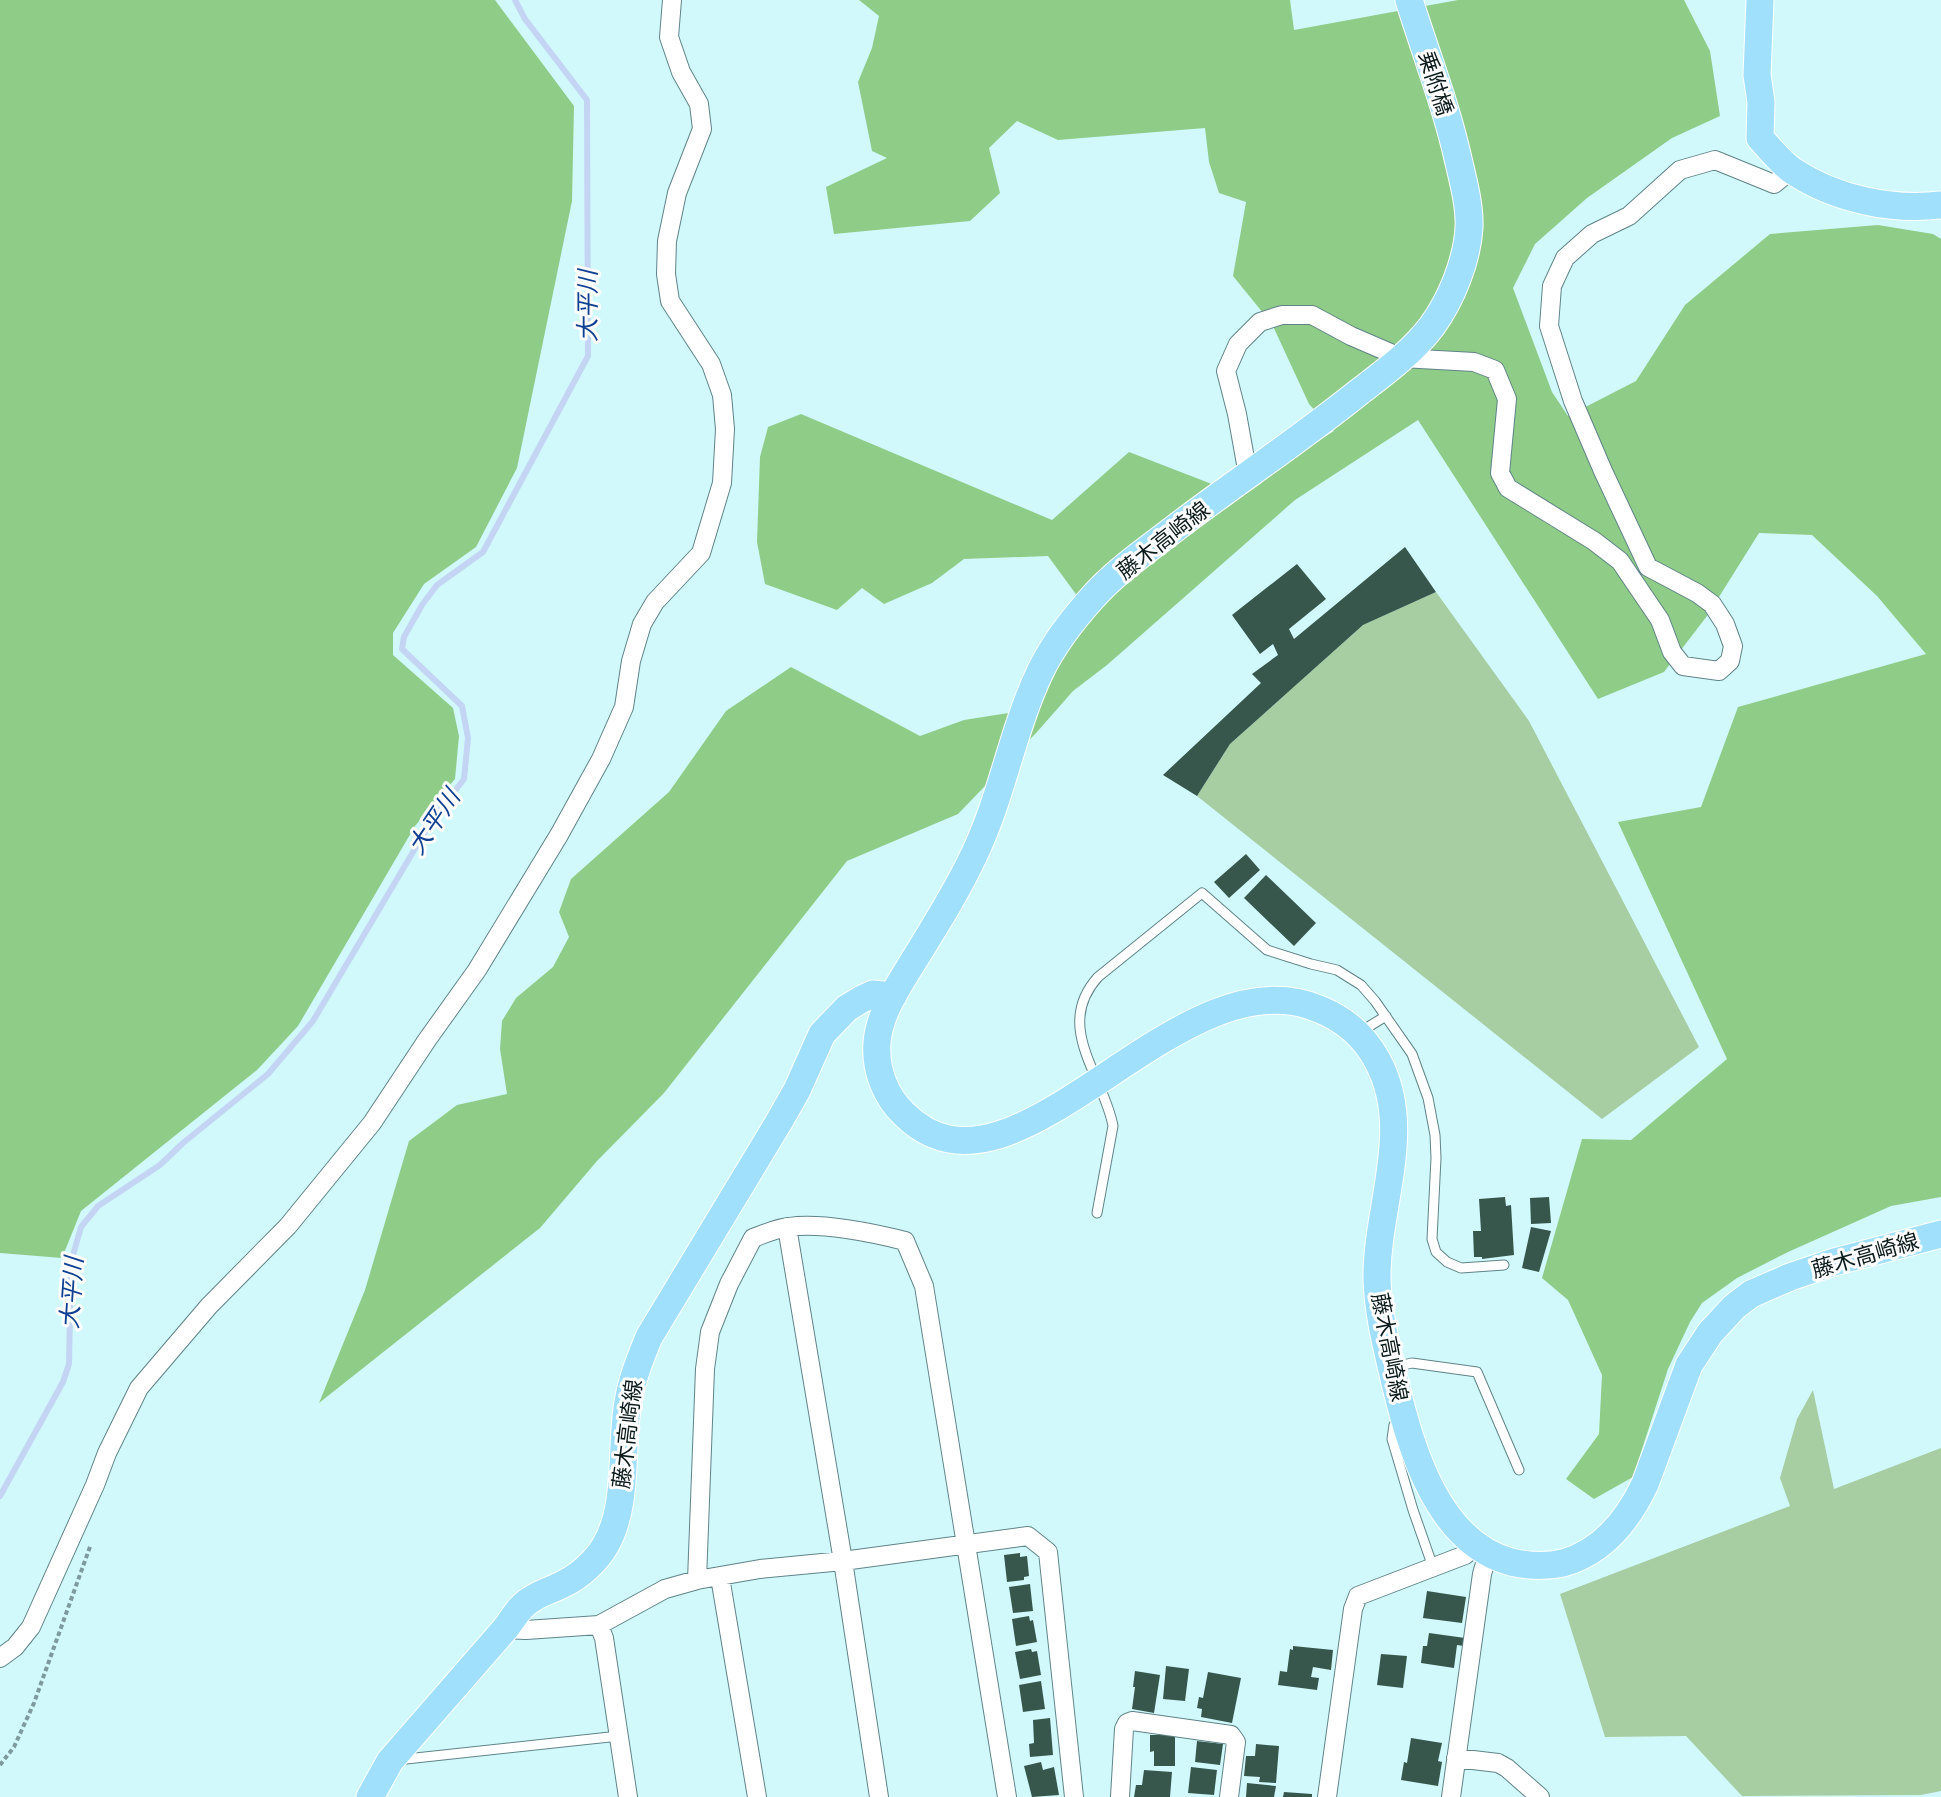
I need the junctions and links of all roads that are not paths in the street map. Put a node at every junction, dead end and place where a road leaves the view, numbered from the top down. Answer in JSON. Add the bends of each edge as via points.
{"nodes":[{"id":1,"x":672,"y":0,"type":"edge"},
{"id":2,"x":1409,"y":0,"type":"edge"},
{"id":3,"x":1760,"y":0,"type":"edge"},
{"id":4,"x":1454,"y":139,"type":"joint"},
{"id":5,"x":1791,"y":170,"type":"junction"},
{"id":6,"x":1941,"y":205,"type":"edge"},
{"id":7,"x":1402,"y":358,"type":"junction"},
{"id":8,"x":1248,"y":474,"type":"junction"},
{"id":9,"x":893,"y":996,"type":"junction"},
{"id":10,"x":1386,"y":1016,"type":"junction"},
{"id":11,"x":1358,"y":1034,"type":"junction"},
{"id":12,"x":1097,"y":1081,"type":"junction"},
{"id":13,"x":1097,"y":1213,"type":"dead end"},
{"id":14,"x":787,"y":1227,"type":"junction"},
{"id":15,"x":1941,"y":1234,"type":"edge"},
{"id":16,"x":1503,"y":1265,"type":"dead end"},
{"id":17,"x":1392,"y":1367,"type":"junction"},
{"id":18,"x":1403,"y":1413,"type":"junction"},
{"id":19,"x":1520,"y":1470,"type":"dead end"},
{"id":20,"x":965,"y":1546,"type":"junction"},
{"id":21,"x":1482,"y":1550,"type":"junction"},
{"id":22,"x":843,"y":1561,"type":"junction"},
{"id":23,"x":1433,"y":1567,"type":"junction"},
{"id":24,"x":720,"y":1577,"type":"junction"},
{"id":25,"x":697,"y":1580,"type":"junction"},
{"id":26,"x":599,"y":1625,"type":"junction"},
{"id":27,"x":505,"y":1629,"type":"junction"},
{"id":28,"x":0,"y":1659,"type":"edge"},
{"id":29,"x":619,"y":1736,"type":"junction"},
{"id":30,"x":1456,"y":1758,"type":"junction"},
{"id":31,"x":390,"y":1761,"type":"junction"},
{"id":32,"x":370,"y":1797,"type":"edge"},
{"id":33,"x":628,"y":1797,"type":"edge"},
{"id":34,"x":757,"y":1797,"type":"edge"},
{"id":35,"x":879,"y":1797,"type":"edge"},
{"id":36,"x":1007,"y":1797,"type":"edge"},
{"id":37,"x":1074,"y":1797,"type":"edge"},
{"id":38,"x":1120,"y":1797,"type":"edge"},
{"id":39,"x":1229,"y":1797,"type":"edge"},
{"id":40,"x":1327,"y":1797,"type":"edge"},
{"id":41,"x":1451,"y":1797,"type":"edge"},
{"id":42,"x":1540,"y":1797,"type":"edge"}],
"edges":[{"from":1,"to":28,"type":"street","via":[[669,37],[681,72],[699,104],[702,129],[677,193],[667,241],[666,274],[670,302],[711,364],[722,395],[725,429],[722,483],[701,553],[655,602],[642,624],[624,707],[601,759],[477,970],[372,1123],[288,1226],[209,1306],[139,1388],[31,1627]]},
{"from":2,"to":4,"type":"main road","name":"乗附橋"},
{"from":3,"to":5,"type":"main road","via":[[1760,138]]},
{"from":4,"to":7,"type":"main road","name":"藤木高崎線","via":[[1467,202],[1469,228],[1465,252],[1443,309]]},
{"from":5,"to":6,"type":"main road","via":[[1868,201],[1890,206]]},
{"from":5,"to":7,"type":"street","via":[[1774,184],[1715,160],[1680,170],[1629,216],[1592,234],[1565,258],[1552,286],[1549,326],[1573,401],[1603,471],[1648,567],[1712,604],[1725,624],[1733,646],[1730,662],[1719,671],[1683,666],[1672,652],[1660,620],[1620,561],[1508,488],[1500,473],[1507,399],[1495,370],[1474,362]]},
{"from":7,"to":8,"type":"main road","name":"藤木高崎線"},
{"from":7,"to":8,"type":"street","via":[[1312,315],[1282,315],[1260,322],[1238,344],[1226,371]]},
{"from":8,"to":9,"type":"main road","name":"藤木高崎線","via":[[1099,589],[1057,643],[1040,671],[976,852]]},
{"from":9,"to":12,"type":"main road","name":"藤木高崎線","via":[[877,1033],[876,1062],[893,1102],[908,1119],[940,1138],[975,1141],[1020,1129]]},
{"from":9,"to":27,"type":"main road","name":"藤木高崎線","via":[[873,994],[862,999],[847,1008],[822,1034],[780,1120],[649,1337],[634,1371],[627,1404],[618,1510],[604,1549],[567,1582],[530,1599]]},
{"from":10,"to":11,"type":"lane"},
{"from":10,"to":12,"type":"lane","via":[[1354,980],[1337,970],[1267,950],[1202,893],[1092,983],[1080,1007],[1080,1019],[1087,1061]]},
{"from":10,"to":16,"type":"lane","via":[[1412,1054],[1430,1107],[1436,1158],[1432,1239],[1436,1252],[1461,1268]]},
{"from":11,"to":12,"type":"main road","name":"藤木高崎線","via":[[1332,1015],[1290,1000],[1233,1005],[1184,1026]]},
{"from":11,"to":17,"type":"main road","name":"藤木高崎線","via":[[1382,1070],[1390,1090],[1394,1123],[1377,1275],[1380,1322]]},
{"from":12,"to":13,"type":"lane","via":[[1113,1126]]},
{"from":14,"to":20,"type":"street","via":[[806,1225],[876,1233],[905,1241],[924,1286]]},
{"from":14,"to":22,"type":"street"},
{"from":14,"to":25,"type":"street","via":[[753,1238],[710,1332],[705,1369]]},
{"from":15,"to":21,"type":"main road","name":"藤木高崎線","via":[[1790,1277],[1751,1294],[1721,1319],[1699,1349],[1681,1384],[1642,1491],[1612,1534],[1589,1553],[1550,1566],[1532,1566]]},
{"from":17,"to":18,"type":"main road","name":"藤木高崎線"},
{"from":17,"to":19,"type":"lane","via":[[1412,1363],[1477,1372]]},
{"from":18,"to":21,"type":"main road","name":"藤木高崎線","via":[[1443,1511]]},
{"from":18,"to":23,"type":"lane","via":[[1394,1425],[1392,1439]]},
{"from":20,"to":22,"type":"street"},
{"from":20,"to":36,"type":"street"},
{"from":20,"to":37,"type":"street","via":[[1028,1536],[1048,1552]]},
{"from":21,"to":23,"type":"street"},
{"from":21,"to":30,"type":"street"},
{"from":22,"to":24,"type":"street"},
{"from":22,"to":35,"type":"street"},
{"from":23,"to":40,"type":"street","via":[[1358,1596]]},
{"from":24,"to":25,"type":"street"},
{"from":24,"to":34,"type":"street"},
{"from":25,"to":26,"type":"street","via":[[664,1589]]},
{"from":26,"to":27,"type":"street"},
{"from":26,"to":29,"type":"street"},
{"from":27,"to":31,"type":"main road","name":"藤木高崎線"},
{"from":29,"to":31,"type":"lane"},
{"from":29,"to":33,"type":"street"},
{"from":30,"to":41,"type":"street"},
{"from":30,"to":42,"type":"street","via":[[1498,1763]]},
{"from":31,"to":32,"type":"main road","name":"藤木高崎線"},
{"from":38,"to":39,"type":"street","via":[[1124,1729],[1132,1721],[1231,1735],[1236,1742]]}]}
